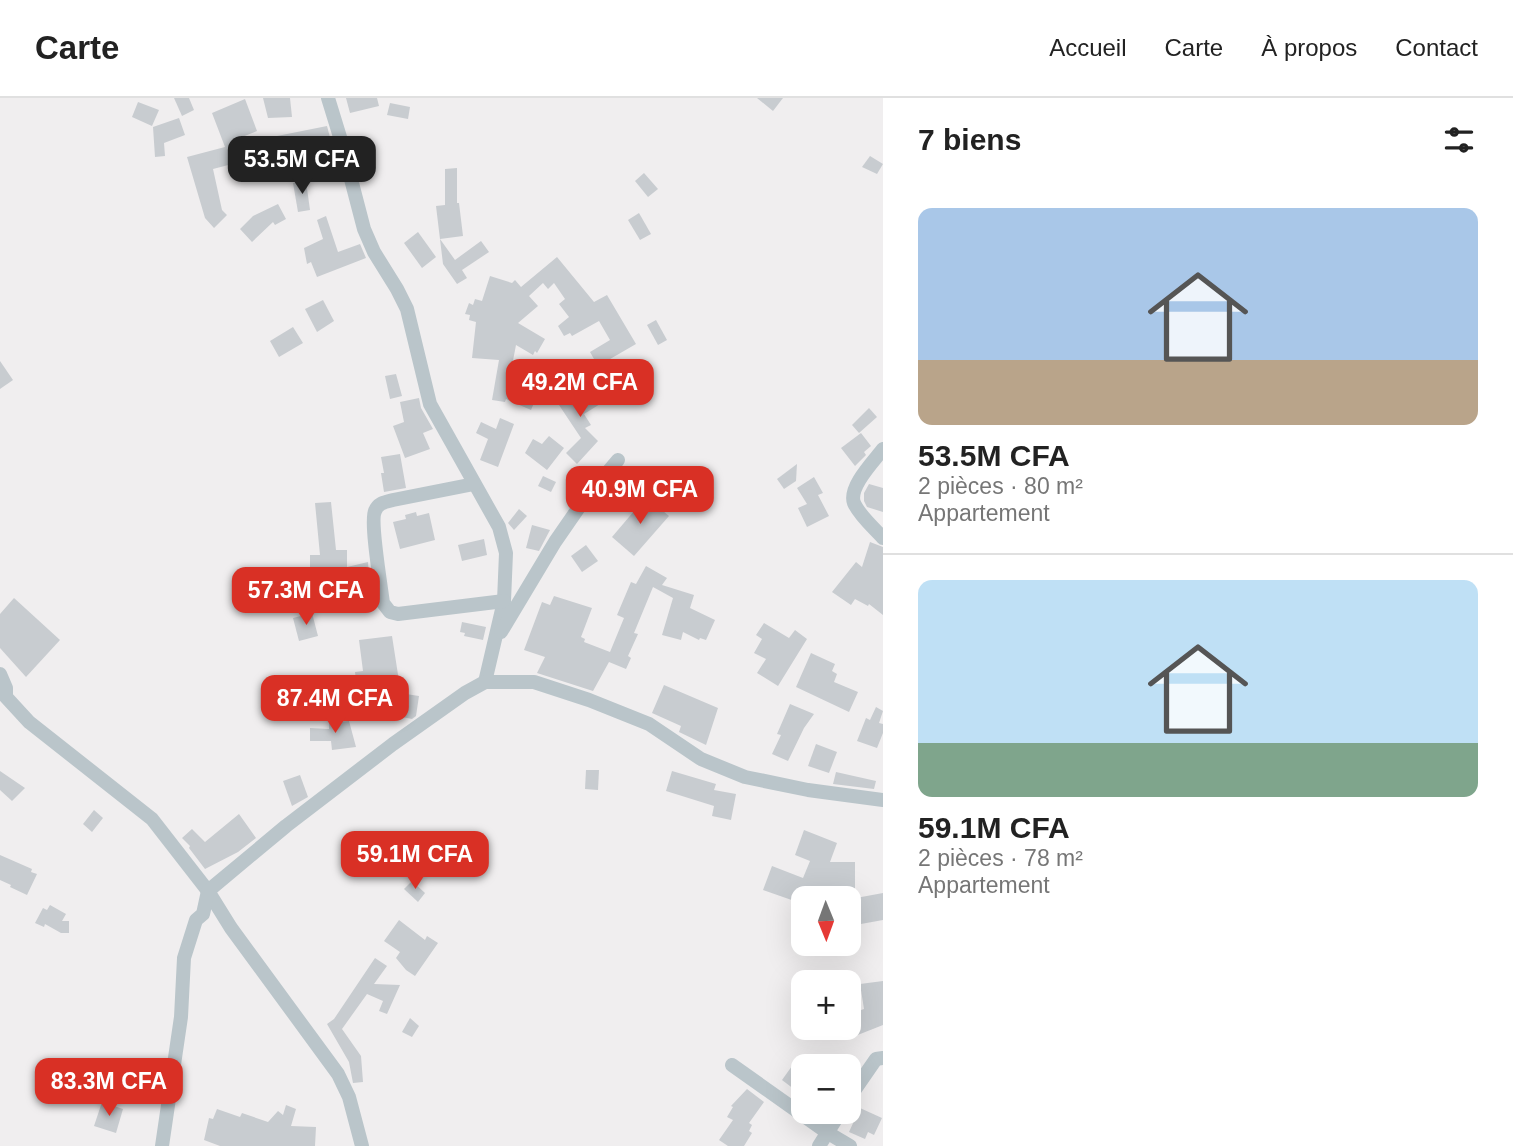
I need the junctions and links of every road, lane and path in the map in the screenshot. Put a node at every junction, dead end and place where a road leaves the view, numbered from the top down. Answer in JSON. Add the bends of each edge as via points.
{"nodes":[{"id":1,"x":328,"y":98,"type":"edge"},
{"id":2,"x":883,"y":449,"type":"edge"},
{"id":3,"x":618,"y":460,"type":"dead end"},
{"id":4,"x":474,"y":484,"type":"junction"},
{"id":5,"x":883,"y":538,"type":"edge"},
{"id":6,"x":503,"y":601,"type":"junction"},
{"id":7,"x":497,"y":639,"type":"junction"},
{"id":8,"x":0,"y":674,"type":"edge"},
{"id":9,"x":485,"y":682,"type":"junction"},
{"id":10,"x":3,"y":698,"type":"edge"},
{"id":11,"x":883,"y":800,"type":"edge"},
{"id":12,"x":208,"y":891,"type":"junction"},
{"id":13,"x":881,"y":1056,"type":"edge"},
{"id":14,"x":732,"y":1065,"type":"dead end"},
{"id":15,"x":861,"y":1082,"type":"edge"},
{"id":16,"x":833,"y":1124,"type":"edge"},
{"id":17,"x":828,"y":1133,"type":"junction"},
{"id":18,"x":162,"y":1146,"type":"edge"},
{"id":19,"x":362,"y":1146,"type":"edge"},
{"id":20,"x":818,"y":1146,"type":"edge"},
{"id":21,"x":850,"y":1146,"type":"edge"}],
"edges":[{"from":1,"to":4,"type":"street","via":[[363,229],[407,309],[430,404]]},
{"from":2,"to":5,"type":"street","via":[[853,494],[854,503]]},
{"from":3,"to":7,"type":"street","via":[[584,500]]},
{"from":4,"to":6,"type":"street","via":[[499,527],[506,553]]},
{"from":4,"to":6,"type":"street","via":[[380,503],[373,512],[383,603],[398,614]]},
{"from":6,"to":7,"type":"street"},
{"from":7,"to":9,"type":"street"},
{"from":8,"to":10,"type":"street","via":[[6,688]]},
{"from":9,"to":11,"type":"street","via":[[534,682],[589,699],[649,724],[701,758],[745,777]]},
{"from":9,"to":12,"type":"street","via":[[393,744]]},
{"from":10,"to":12,"type":"street","via":[[152,820]]},
{"from":12,"to":18,"type":"street","via":[[184,958],[181,1017]]},
{"from":12,"to":19,"type":"street","via":[[338,1074]]},
{"from":13,"to":15,"type":"street"},
{"from":14,"to":17,"type":"street"},
{"from":16,"to":17,"type":"street"},
{"from":17,"to":20,"type":"street"},
{"from":17,"to":21,"type":"street"}]}
